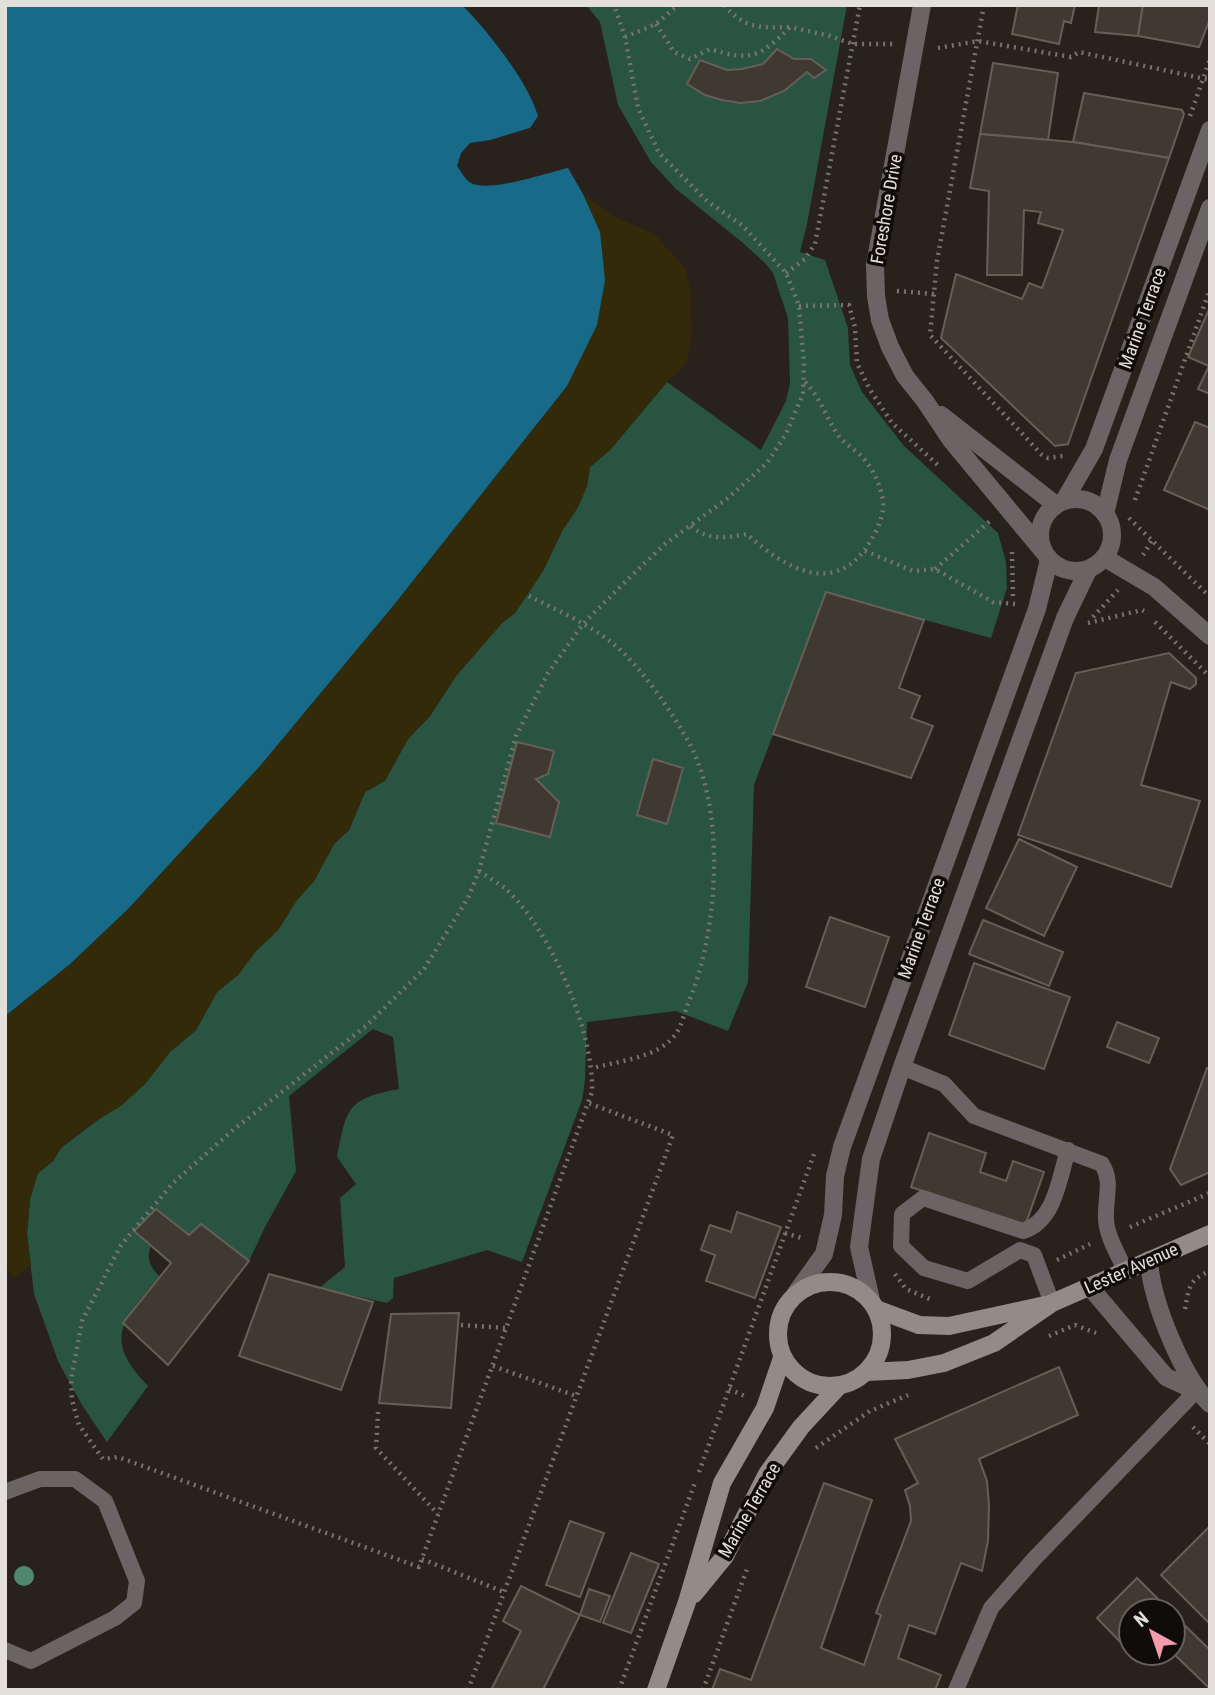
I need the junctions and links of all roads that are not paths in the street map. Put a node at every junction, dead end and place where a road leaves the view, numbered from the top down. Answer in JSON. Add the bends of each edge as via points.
{"nodes":[{"id":1,"x":922,"y":5,"type":"edge"},
{"id":2,"x":1210,"y":130,"type":"edge"},
{"id":3,"x":1210,"y":208,"type":"edge"},
{"id":4,"x":925,"y":401,"type":"junction"},
{"id":5,"x":1060,"y":504,"type":"junction"},
{"id":6,"x":1105,"y":514,"type":"junction"},
{"id":7,"x":1046,"y":555,"type":"junction"},
{"id":8,"x":1105,"y":558,"type":"junction"},
{"id":9,"x":1088,"y":570,"type":"junction"},
{"id":10,"x":1210,"y":636,"type":"edge"},
{"id":11,"x":902,"y":1068,"type":"junction"},
{"id":12,"x":1068,"y":1150,"type":"junction"},
{"id":13,"x":1210,"y":1234,"type":"edge"},
{"id":14,"x":1149,"y":1260,"type":"junction"},
{"id":15,"x":1125,"y":1270,"type":"junction"},
{"id":16,"x":1089,"y":1286,"type":"junction"},
{"id":17,"x":796,"y":1293,"type":"junction"},
{"id":18,"x":1052,"y":1303,"type":"junction"},
{"id":19,"x":873,"y":1305,"type":"junction"},
{"id":20,"x":782,"y":1358,"type":"junction"},
{"id":21,"x":866,"y":1372,"type":"junction"},
{"id":22,"x":839,"y":1386,"type":"junction"},
{"id":23,"x":1196,"y":1391,"type":"junction"},
{"id":24,"x":1210,"y":1404,"type":"edge"},
{"id":25,"x":5,"y":1492,"type":"edge"},
{"id":26,"x":687,"y":1602,"type":"junction"},
{"id":27,"x":5,"y":1650,"type":"edge"},
{"id":28,"x":656,"y":1690,"type":"edge"},
{"id":29,"x":956,"y":1690,"type":"edge"}],
"edges":[{"from":1,"to":4,"type":"street","name":"Foreshore Drive","via":[[875,265],[880,320],[905,376]]},
{"from":2,"to":5,"type":"street","name":"Marine Terrace","via":[[1094,449]]},
{"from":3,"to":6,"type":"street","name":"Marine Terrace","via":[[1118,460]]},
{"from":4,"to":5,"type":"street","name":"Foreshore Drive"},
{"from":4,"to":7,"type":"street","name":"Foreshore Drive","via":[[958,450]]},
{"from":5,"to":6,"type":"street","via":[[1085,500]]},
{"from":5,"to":7,"type":"street","via":[[1043,521],[1040,541]]},
{"from":6,"to":8,"type":"street","via":[[1113,536]]},
{"from":7,"to":9,"type":"street","via":[[1068,570]]},
{"from":7,"to":17,"type":"street","name":"Marine Terrace","via":[[1037,609],[842,1147],[824,1254]]},
{"from":8,"to":9,"type":"street"},
{"from":8,"to":10,"type":"street","via":[[1154,587]]},
{"from":9,"to":11,"type":"street","name":"Marine Terrace","via":[[1065,618]]},
{"from":11,"to":12,"type":"lane","via":[[944,1084],[974,1116]]},
{"from":11,"to":19,"type":"street","name":"Marine Terrace","via":[[871,1159],[859,1247]]},
{"from":12,"to":15,"type":"lane","via":[[1102,1164],[1109,1176],[1106,1219]]},
{"from":12,"to":18,"type":"lane","via":[[1048,1214],[1036,1226],[1023,1231],[923,1198],[902,1214],[901,1246],[923,1268],[968,1281],[1020,1250],[1034,1255]]},
{"from":13,"to":14,"type":"main road","name":"Lester Avenue"},
{"from":14,"to":15,"type":"main road","name":"Lester Avenue"},
{"from":14,"to":23,"type":"street","via":[[1159,1308]]},
{"from":15,"to":16,"type":"main road","name":"Lester Avenue"},
{"from":16,"to":18,"type":"main road","name":"Lester Avenue"},
{"from":16,"to":23,"type":"street","via":[[1166,1377]]},
{"from":17,"to":19,"type":"main road","via":[[828,1281],[851,1286]]},
{"from":17,"to":20,"type":"main road","via":[[778,1323]]},
{"from":18,"to":19,"type":"main road","name":"Lester Avenue","via":[[949,1326],[919,1325]]},
{"from":18,"to":21,"type":"main road","name":"Lester Avenue","via":[[994,1343],[944,1363]]},
{"from":19,"to":21,"type":"main road","via":[[883,1335],[875,1361]]},
{"from":20,"to":22,"type":"main road","via":[[806,1381]]},
{"from":20,"to":26,"type":"main road","name":"Marine Terrace","via":[[765,1408],[722,1483]]},
{"from":21,"to":22,"type":"main road"},
{"from":22,"to":26,"type":"main road","name":"Marine Terrace","via":[[800,1427],[767,1474],[725,1556]]},
{"from":23,"to":24,"type":"street"},
{"from":23,"to":29,"type":"lane","via":[[991,1608]]},
{"from":25,"to":27,"type":"lane","via":[[40,1479],[75,1479],[104,1501],[137,1581],[134,1603],[115,1618],[31,1661]]},
{"from":26,"to":28,"type":"main road","name":"Marine Terrace"}]}
